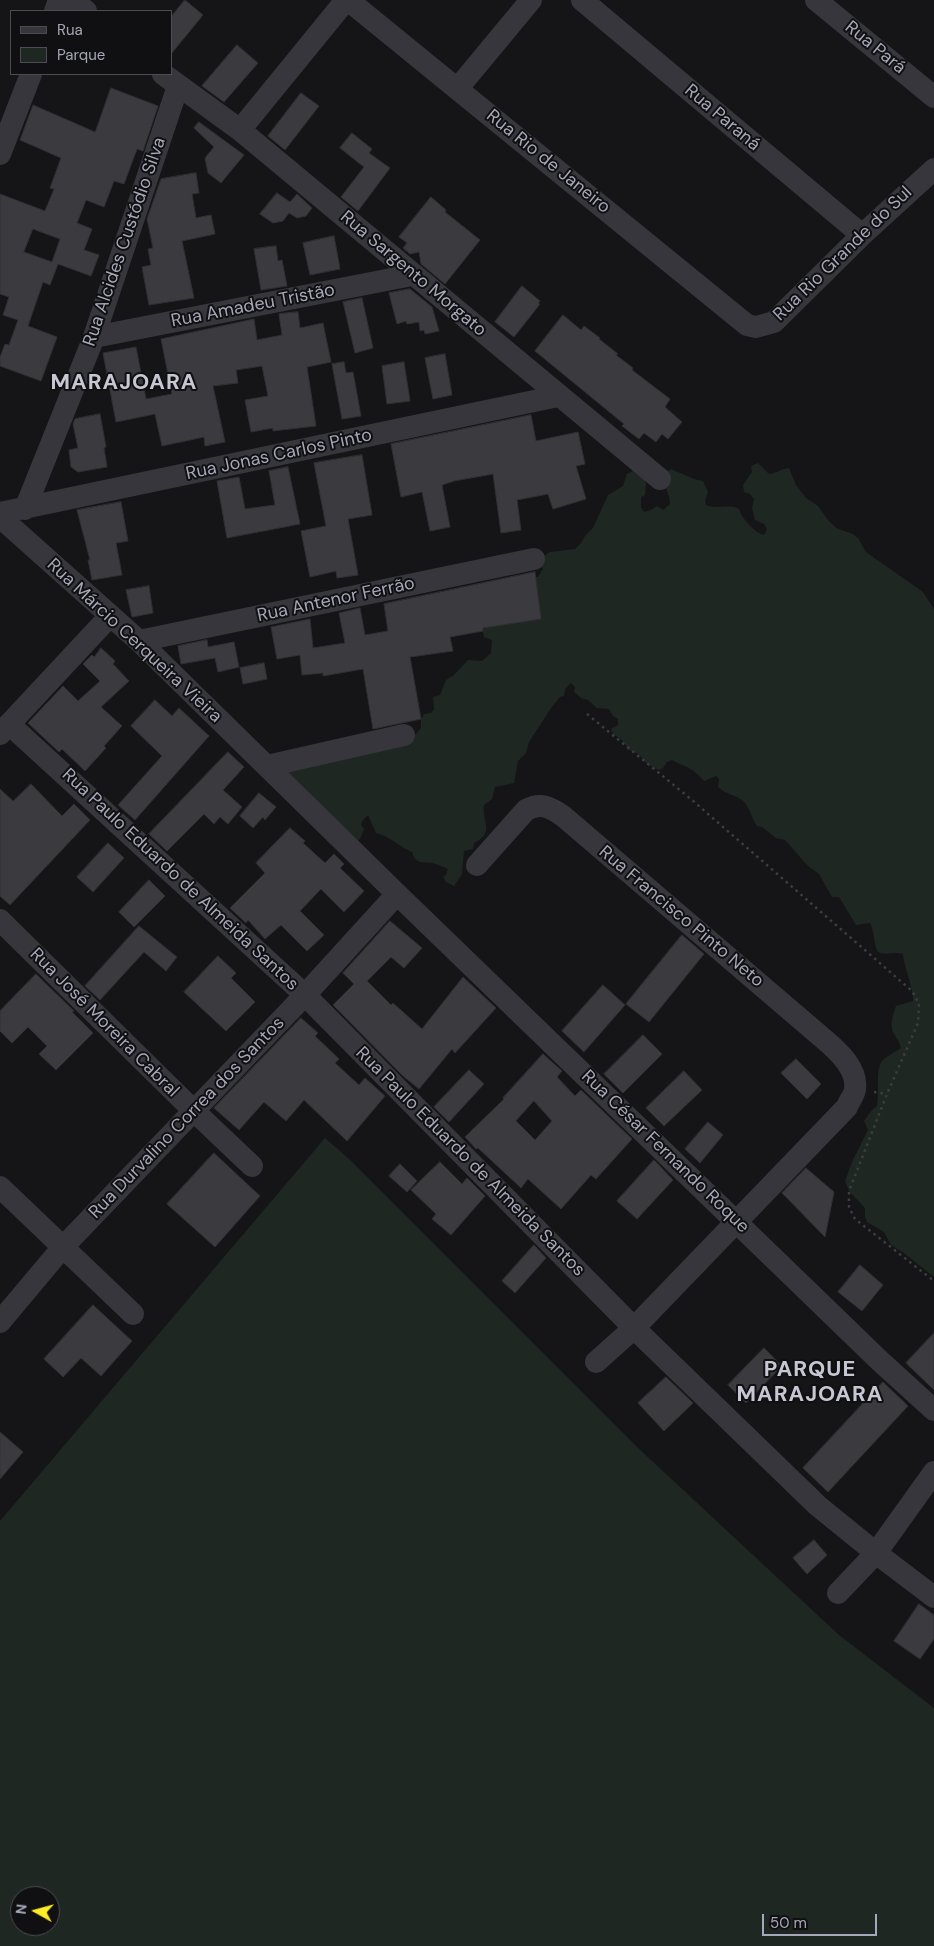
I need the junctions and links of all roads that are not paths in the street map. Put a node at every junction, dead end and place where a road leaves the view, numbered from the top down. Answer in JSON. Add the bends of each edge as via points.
{"nodes":[{"id":1,"x":72,"y":0,"type":"edge"},
{"id":2,"x":347,"y":0,"type":"edge"},
{"id":3,"x":531,"y":0,"type":"edge"},
{"id":4,"x":582,"y":0,"type":"edge"},
{"id":5,"x":816,"y":0,"type":"edge"},
{"id":6,"x":85,"y":10,"type":"edge"},
{"id":7,"x":31,"y":75,"type":"edge"},
{"id":8,"x":170,"y":80,"type":"edge"},
{"id":9,"x":458,"y":88,"type":"junction"},
{"id":10,"x":934,"y":97,"type":"edge"},
{"id":11,"x":240,"y":130,"type":"junction"},
{"id":12,"x":0,"y":154,"type":"edge"},
{"id":13,"x":934,"y":169,"type":"edge"},
{"id":14,"x":862,"y":235,"type":"junction"},
{"id":15,"x":412,"y":275,"type":"junction"},
{"id":16,"x":747,"y":325,"type":"joint"},
{"id":17,"x":94,"y":338,"type":"junction"},
{"id":18,"x":558,"y":396,"type":"junction"},
{"id":19,"x":660,"y":479,"type":"dead end"},
{"id":20,"x":25,"y":509,"type":"junction"},
{"id":21,"x":0,"y":514,"type":"edge"},
{"id":22,"x":0,"y":517,"type":"edge"},
{"id":23,"x":534,"y":559,"type":"dead end"},
{"id":24,"x":110,"y":616,"type":"junction"},
{"id":25,"x":139,"y":641,"type":"junction"},
{"id":26,"x":5,"y":729,"type":"edge"},
{"id":27,"x":404,"y":735,"type":"dead end"},
{"id":28,"x":267,"y":766,"type":"junction"},
{"id":29,"x":477,"y":866,"type":"dead end"},
{"id":30,"x":397,"y":894,"type":"junction"},
{"id":31,"x":0,"y":920,"type":"edge"},
{"id":32,"x":305,"y":996,"type":"junction"},
{"id":33,"x":194,"y":1111,"type":"junction"},
{"id":34,"x":252,"y":1166,"type":"dead end"},
{"id":35,"x":0,"y":1187,"type":"edge"},
{"id":36,"x":736,"y":1221,"type":"junction"},
{"id":37,"x":62,"y":1248,"type":"junction"},
{"id":38,"x":133,"y":1314,"type":"dead end"},
{"id":39,"x":0,"y":1322,"type":"edge"},
{"id":40,"x":634,"y":1328,"type":"junction"},
{"id":41,"x":596,"y":1362,"type":"dead end"},
{"id":42,"x":934,"y":1410,"type":"edge"},
{"id":43,"x":934,"y":1472,"type":"edge"},
{"id":44,"x":876,"y":1553,"type":"junction"},
{"id":45,"x":838,"y":1593,"type":"dead end"},
{"id":46,"x":934,"y":1597,"type":"edge"}],
"edges":[{"from":1,"to":6,"type":"street"},
{"from":2,"to":9,"type":"street","name":"Rua Rio de Janeiro"},
{"from":2,"to":11,"type":"street"},
{"from":3,"to":9,"type":"street"},
{"from":4,"to":14,"type":"street","name":"Rua Paraná"},
{"from":5,"to":10,"type":"street","name":"Rua Pará"},
{"from":7,"to":12,"type":"street"},
{"from":8,"to":11,"type":"street","name":"Rua Sargento Morgato"},
{"from":8,"to":17,"type":"street","name":"Rua Alcides Custódio Silva"},
{"from":9,"to":16,"type":"street","name":"Rua Rio de Janeiro"},
{"from":11,"to":15,"type":"street","name":"Rua Sargento Morgato"},
{"from":13,"to":14,"type":"street","name":"Rua Rio Grande do Sul"},
{"from":14,"to":16,"type":"street","name":"Rua Rio Grande do Sul","via":[[774,322],[756,327]]},
{"from":15,"to":17,"type":"street","name":"Rua Amadeu Tristão"},
{"from":15,"to":18,"type":"street","name":"Rua Sargento Morgato"},
{"from":17,"to":20,"type":"street","name":"Rua Alcides Custódio Silva"},
{"from":18,"to":19,"type":"street","name":"Rua Sargento Morgato"},
{"from":18,"to":20,"type":"street","name":"Rua Jonas Carlos Pinto"},
{"from":20,"to":21,"type":"street","name":"Rua Jonas Carlos Pinto"},
{"from":22,"to":24,"type":"street","name":"Rua Márcio Cerqueira Vieira"},
{"from":23,"to":25,"type":"street","name":"Rua Antenor Ferrão"},
{"from":24,"to":25,"type":"street","name":"Rua Márcio Cerqueira Vieira"},
{"from":24,"to":26,"type":"street"},
{"from":25,"to":28,"type":"street","name":"Rua Márcio Cerqueira Vieira"},
{"from":26,"to":32,"type":"street","name":"Rua Paulo Eduardo de Almeida Santos"},
{"from":27,"to":28,"type":"street"},
{"from":28,"to":30,"type":"street","name":"Rua Márcio Cerqueira Vieira"},
{"from":29,"to":36,"type":"street","name":"Rua Francisco Pinto Neto","via":[[526,810],[543,806],[555,811],[844,1056],[856,1089],[847,1107]]},
{"from":30,"to":32,"type":"street","name":"Rua Durvalino Correa dos Santos"},
{"from":30,"to":36,"type":"street","name":"Rua César Fernando Roque"},
{"from":31,"to":33,"type":"street","name":"Rua José Moreira Cabral"},
{"from":32,"to":33,"type":"street","name":"Rua Durvalino Correa dos Santos"},
{"from":32,"to":40,"type":"street","name":"Rua Paulo Eduardo de Almeida Santos"},
{"from":33,"to":34,"type":"street","name":"Rua José Moreira Cabral"},
{"from":33,"to":37,"type":"street","name":"Rua Durvalino Correa dos Santos"},
{"from":35,"to":37,"type":"street"},
{"from":36,"to":40,"type":"street"},
{"from":36,"to":42,"type":"street","name":"Rua César Fernando Roque"},
{"from":37,"to":38,"type":"street"},
{"from":37,"to":39,"type":"street","name":"Rua Durvalino Correa dos Santos"},
{"from":40,"to":41,"type":"street"},
{"from":40,"to":44,"type":"street","name":"Rua Paulo Eduardo de Almeida Santos","via":[[818,1506]]},
{"from":43,"to":44,"type":"street"},
{"from":44,"to":45,"type":"street"},
{"from":44,"to":46,"type":"street","name":"Rua Paulo Eduardo de Almeida Santos"}]}
